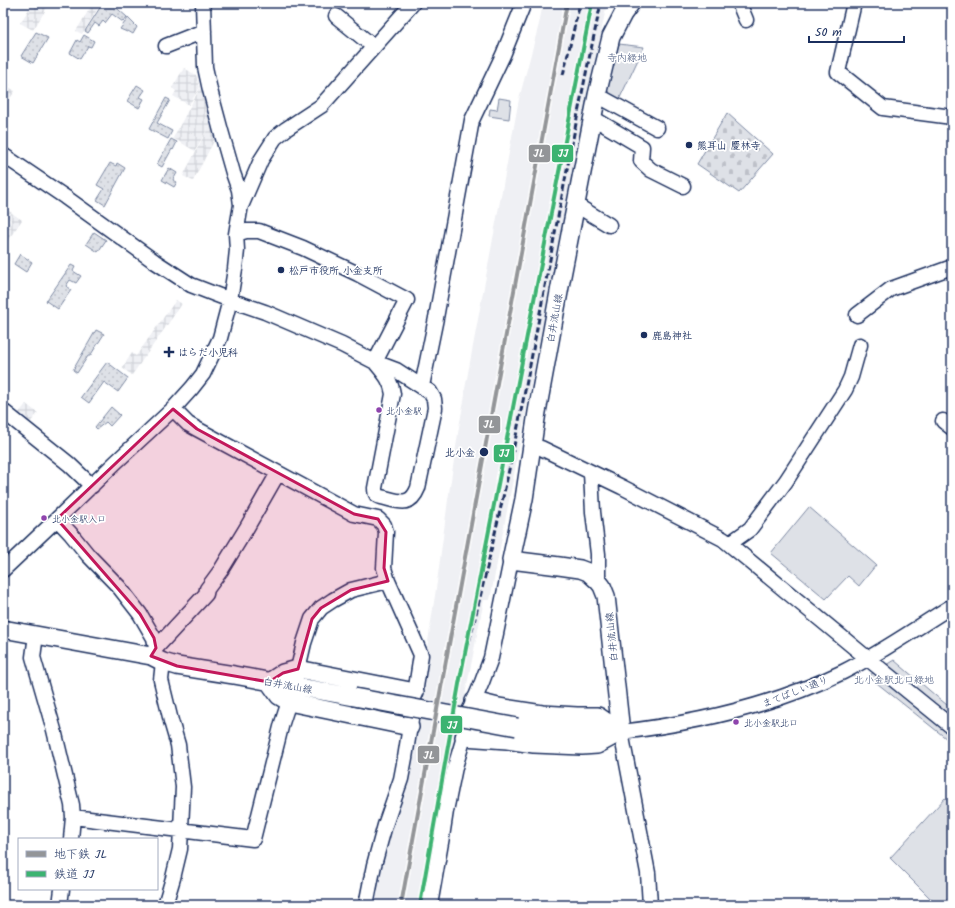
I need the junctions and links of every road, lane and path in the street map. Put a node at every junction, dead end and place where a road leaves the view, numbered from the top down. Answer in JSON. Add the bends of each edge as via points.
{"nodes":[{"id":1,"x":203,"y":3,"type":"edge"},
{"id":2,"x":413,"y":3,"type":"edge"},
{"id":3,"x":524,"y":3,"type":"edge"},
{"id":4,"x":631,"y":3,"type":"edge"},
{"id":5,"x":739,"y":3,"type":"edge"},
{"id":6,"x":854,"y":3,"type":"edge"},
{"id":7,"x":336,"y":16,"type":"dead end"},
{"id":8,"x":746,"y":20,"type":"dead end"},
{"id":9,"x":204,"y":31,"type":"junction"},
{"id":10,"x":166,"y":46,"type":"dead end"},
{"id":11,"x":374,"y":47,"type":"junction"},
{"id":12,"x":597,"y":95,"type":"junction"},
{"id":13,"x":952,"y":117,"type":"edge"},
{"id":14,"x":593,"y":118,"type":"junction"},
{"id":15,"x":657,"y":128,"type":"dead end"},
{"id":16,"x":3,"y":155,"type":"edge"},
{"id":17,"x":683,"y":186,"type":"dead end"},
{"id":18,"x":242,"y":205,"type":"junction"},
{"id":19,"x":576,"y":205,"type":"junction"},
{"id":20,"x":609,"y":225,"type":"dead end"},
{"id":21,"x":236,"y":234,"type":"junction"},
{"id":22,"x":952,"y":267,"type":"edge"},
{"id":23,"x":230,"y":300,"type":"junction"},
{"id":24,"x":856,"y":315,"type":"dead end"},
{"id":25,"x":860,"y":345,"type":"dead end"},
{"id":26,"x":375,"y":362,"type":"junction"},
{"id":27,"x":422,"y":386,"type":"junction"},
{"id":28,"x":173,"y":409,"type":"junction"},
{"id":29,"x":3,"y":411,"type":"edge"},
{"id":30,"x":532,"y":446,"type":"junction"},
{"id":31,"x":278,"y":473,"type":"junction"},
{"id":32,"x":591,"y":473,"type":"junction"},
{"id":33,"x":92,"y":486,"type":"junction"},
{"id":34,"x":57,"y":519,"type":"junction"},
{"id":35,"x":729,"y":544,"type":"junction"},
{"id":36,"x":511,"y":560,"type":"junction"},
{"id":37,"x":5,"y":564,"type":"edge"},
{"id":38,"x":388,"y":581,"type":"junction"},
{"id":39,"x":598,"y":581,"type":"junction"},
{"id":40,"x":952,"y":606,"type":"edge"},
{"id":41,"x":3,"y":629,"type":"edge"},
{"id":42,"x":36,"y":635,"type":"junction"},
{"id":43,"x":157,"y":655,"type":"junction"},
{"id":44,"x":867,"y":658,"type":"junction"},
{"id":45,"x":298,"y":669,"type":"junction"},
{"id":46,"x":269,"y":682,"type":"junction"},
{"id":47,"x":415,"y":692,"type":"junction"},
{"id":48,"x":291,"y":694,"type":"junction"},
{"id":49,"x":474,"y":701,"type":"junction"},
{"id":50,"x":410,"y":727,"type":"junction"},
{"id":51,"x":952,"y":728,"type":"edge"},
{"id":52,"x":621,"y":732,"type":"junction"},
{"id":53,"x":464,"y":737,"type":"junction"},
{"id":54,"x":73,"y":817,"type":"junction"},
{"id":55,"x":181,"y":830,"type":"junction"},
{"id":56,"x":71,"y":838,"type":"edge"},
{"id":57,"x":62,"y":890,"type":"edge"},
{"id":58,"x":60,"y":905,"type":"edge"},
{"id":59,"x":165,"y":905,"type":"edge"},
{"id":60,"x":366,"y":905,"type":"edge"},
{"id":61,"x":430,"y":905,"type":"edge"},
{"id":62,"x":650,"y":905,"type":"edge"}],
"edges":[{"from":1,"to":9,"type":"street"},
{"from":2,"to":11,"type":"street"},
{"from":3,"to":27,"type":"street","via":[[472,120]]},
{"from":4,"to":12,"type":"main road","name":"白井流山線","via":[[611,37]]},
{"from":5,"to":8,"type":"street"},
{"from":6,"to":13,"type":"street","via":[[838,72],[883,108]]},
{"from":7,"to":11,"type":"street"},
{"from":9,"to":10,"type":"street"},
{"from":9,"to":18,"type":"street","via":[[208,83]]},
{"from":11,"to":18,"type":"street","via":[[321,106],[275,138],[261,160]]},
{"from":12,"to":14,"type":"main road","name":"白井流山線"},
{"from":12,"to":15,"type":"street"},
{"from":14,"to":17,"type":"street","via":[[642,147],[641,161],[651,170]]},
{"from":14,"to":19,"type":"main road","name":"白井流山線"},
{"from":16,"to":23,"type":"street","via":[[191,285]]},
{"from":18,"to":21,"type":"street"},
{"from":19,"to":20,"type":"street"},
{"from":19,"to":30,"type":"main road","name":"白井流山線"},
{"from":21,"to":23,"type":"street","via":[[237,250]]},
{"from":21,"to":26,"type":"street","via":[[259,231],[351,270],[407,300]]},
{"from":22,"to":24,"type":"street","via":[[891,289]]},
{"from":23,"to":26,"type":"street","via":[[272,315]]},
{"from":23,"to":28,"type":"street","via":[[220,338],[203,374]]},
{"from":25,"to":35,"type":"street","via":[[845,390],[786,481],[750,529]]},
{"from":26,"to":27,"type":"street","via":[[396,370]]},
{"from":26,"to":27,"type":"street","via":[[387,376],[393,394],[374,488],[377,496],[406,502],[412,499],[418,488],[435,408],[430,392]]},
{"from":28,"to":31,"type":"street","via":[[188,424]]},
{"from":28,"to":33,"type":"street"},
{"from":29,"to":33,"type":"street","via":[[69,464]]},
{"from":30,"to":32,"type":"street"},
{"from":30,"to":36,"type":"main road","name":"白井流山線"},
{"from":31,"to":38,"type":"street","via":[[354,514],[378,519],[386,532],[384,568]]},
{"from":31,"to":43,"type":"street","via":[[206,594]]},
{"from":32,"to":35,"type":"street","via":[[696,524]]},
{"from":32,"to":39,"type":"street"},
{"from":33,"to":34,"type":"street"},
{"from":34,"to":37,"type":"street"},
{"from":34,"to":43,"type":"street","via":[[140,614],[154,638]]},
{"from":35,"to":44,"type":"street"},
{"from":36,"to":39,"type":"main road","name":"白井流山線","via":[[580,569]]},
{"from":36,"to":49,"type":"street","via":[[493,650]]},
{"from":38,"to":45,"type":"street","via":[[351,590],[321,608],[312,619]]},
{"from":38,"to":47,"type":"street","via":[[421,655]]},
{"from":39,"to":52,"type":"main road","name":"白井流山線","via":[[606,596]]},
{"from":40,"to":44,"type":"street","name":"まてばしい通り"},
{"from":41,"to":42,"type":"main road","name":"白井流山線"},
{"from":42,"to":43,"type":"main road","name":"白井流山線"},
{"from":42,"to":54,"type":"street","via":[[33,656],[54,730]]},
{"from":43,"to":46,"type":"main road","name":"白井流山線","via":[[177,666]]},
{"from":43,"to":55,"type":"street","via":[[178,745],[183,786]]},
{"from":44,"to":51,"type":"street"},
{"from":44,"to":52,"type":"street","name":"まてばしい通り","via":[[843,672],[756,706],[689,722]]},
{"from":45,"to":46,"type":"main road","via":[[283,673]]},
{"from":45,"to":47,"type":"main road"},
{"from":45,"to":48,"type":"street"},
{"from":46,"to":48,"type":"main road","via":[[279,696]]},
{"from":47,"to":50,"type":"street"},
{"from":48,"to":50,"type":"main road"},
{"from":48,"to":52,"type":"main road","name":"白井流山線","bridge":true,"via":[[354,697],[534,729]]},
{"from":48,"to":55,"type":"street","via":[[253,839]]},
{"from":49,"to":52,"type":"main road","via":[[542,714],[598,716]]},
{"from":49,"to":53,"type":"street","via":[[469,710]]},
{"from":50,"to":60,"type":"street","via":[[403,767],[374,864]]},
{"from":52,"to":53,"type":"main road","via":[[597,746],[534,744]]},
{"from":52,"to":62,"type":"street","via":[[648,873]]},
{"from":53,"to":61,"type":"street","via":[[446,811]]},
{"from":54,"to":55,"type":"street"},
{"from":54,"to":56,"type":"street"},
{"from":55,"to":59,"type":"street","via":[[180,849]]},
{"from":57,"to":58,"type":"street"}]}
